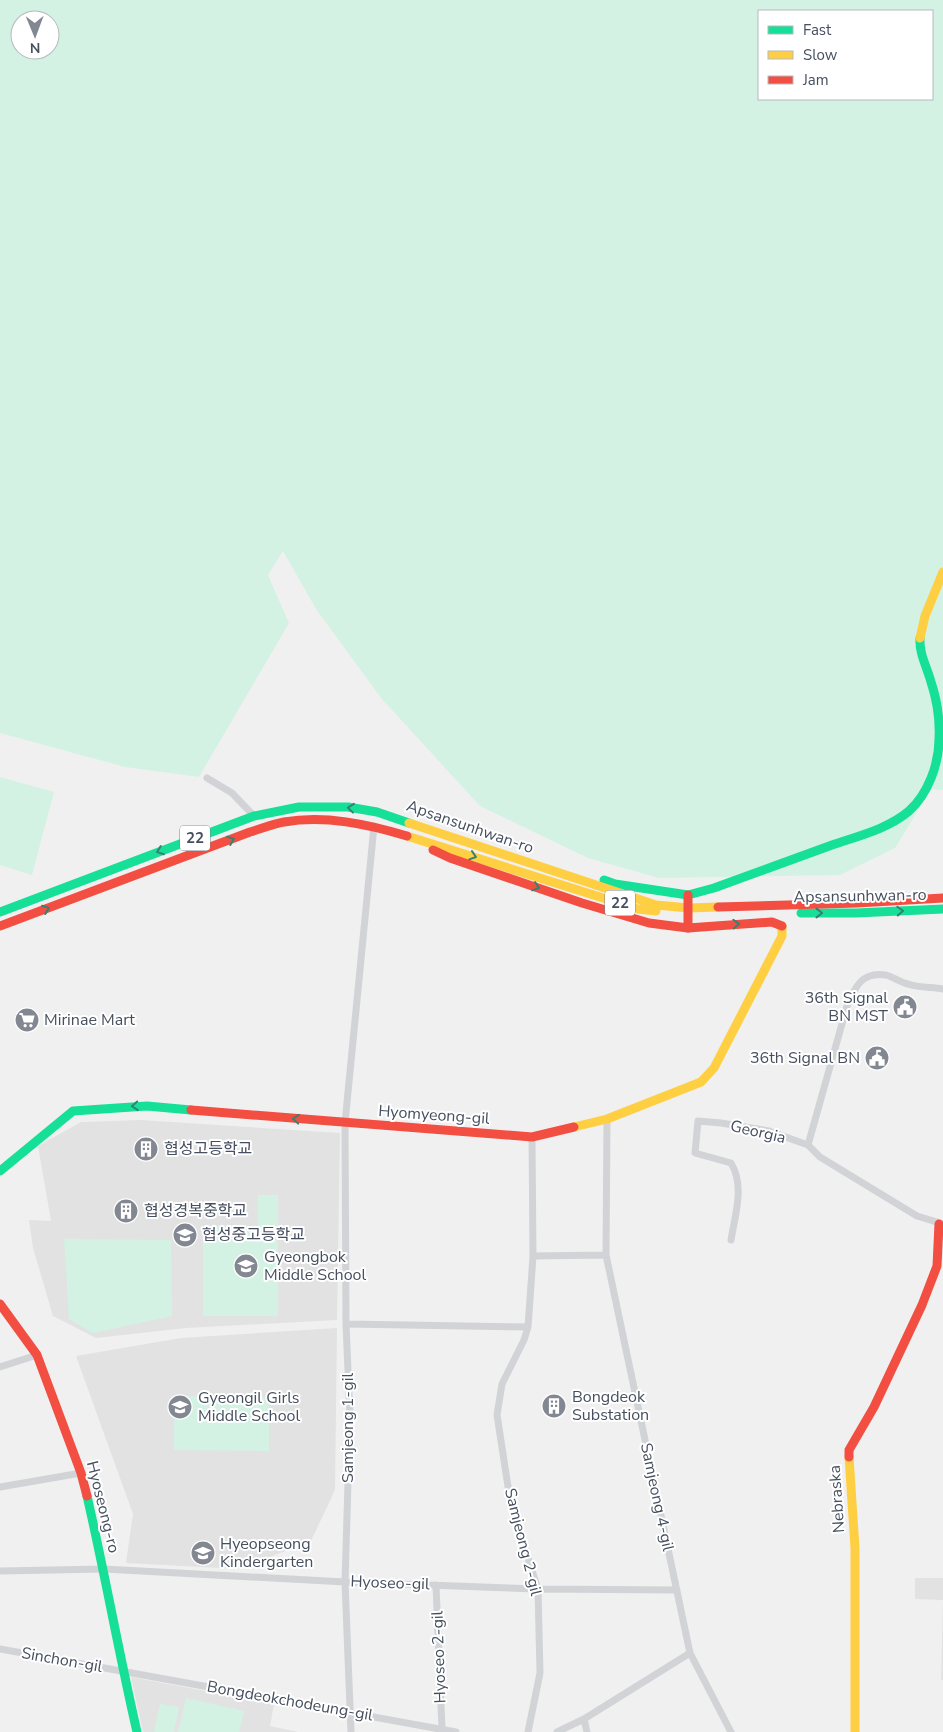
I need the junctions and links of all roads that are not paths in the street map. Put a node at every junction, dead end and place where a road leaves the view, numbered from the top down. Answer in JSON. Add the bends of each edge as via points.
{"nodes":[{"id":1,"x":943,"y":572,"type":"edge"},
{"id":2,"x":207,"y":778,"type":"dead end"},
{"id":3,"x":254,"y":816,"type":"junction"},
{"id":4,"x":398,"y":819,"type":"junction"},
{"id":5,"x":374,"y":826,"type":"junction"},
{"id":6,"x":393,"y":831,"type":"junction"},
{"id":7,"x":688,"y":895,"type":"junction"},
{"id":8,"x":943,"y":898,"type":"edge"},
{"id":9,"x":943,"y":909,"type":"edge"},
{"id":10,"x":0,"y":912,"type":"edge"},
{"id":11,"x":0,"y":926,"type":"edge"},
{"id":12,"x":688,"y":928,"type":"junction"},
{"id":13,"x":943,"y":989,"type":"edge"},
{"id":14,"x":607,"y":1119,"type":"junction"},
{"id":15,"x":345,"y":1123,"type":"junction"},
{"id":16,"x":532,"y":1137,"type":"junction"},
{"id":17,"x":808,"y":1145,"type":"junction"},
{"id":18,"x":0,"y":1171,"type":"edge"},
{"id":19,"x":941,"y":1224,"type":"edge"},
{"id":20,"x":731,"y":1240,"type":"dead end"},
{"id":21,"x":606,"y":1255,"type":"junction"},
{"id":22,"x":533,"y":1256,"type":"junction"},
{"id":23,"x":0,"y":1304,"type":"edge"},
{"id":24,"x":346,"y":1324,"type":"junction"},
{"id":25,"x":528,"y":1328,"type":"junction"},
{"id":26,"x":37,"y":1355,"type":"junction"},
{"id":27,"x":0,"y":1367,"type":"edge"},
{"id":28,"x":81,"y":1472,"type":"junction"},
{"id":29,"x":0,"y":1487,"type":"edge"},
{"id":30,"x":104,"y":1569,"type":"junction"},
{"id":31,"x":0,"y":1571,"type":"edge"},
{"id":32,"x":345,"y":1582,"type":"junction"},
{"id":33,"x":436,"y":1585,"type":"junction"},
{"id":34,"x":538,"y":1589,"type":"junction"},
{"id":35,"x":677,"y":1590,"type":"junction"},
{"id":36,"x":0,"y":1649,"type":"edge"},
{"id":37,"x":690,"y":1653,"type":"junction"},
{"id":38,"x":123,"y":1671,"type":"junction"},
{"id":39,"x":351,"y":1712,"type":"junction"},
{"id":40,"x":584,"y":1719,"type":"junction"},
{"id":41,"x":442,"y":1729,"type":"junction"},
{"id":42,"x":137,"y":1732,"type":"edge"},
{"id":43,"x":351,"y":1732,"type":"edge"},
{"id":44,"x":456,"y":1732,"type":"edge"},
{"id":45,"x":528,"y":1732,"type":"edge"},
{"id":46,"x":557,"y":1732,"type":"edge"},
{"id":47,"x":587,"y":1732,"type":"edge"},
{"id":48,"x":731,"y":1732,"type":"edge"},
{"id":49,"x":855,"y":1732,"type":"edge"}],
"edges":[{"from":1,"to":7,"type":"main road","via":[[923,623],[920,646],[938,711],[940,758],[920,797],[908,811],[874,830]]},
{"from":2,"to":3,"type":"street","via":[[232,793]]},
{"from":4,"to":3,"type":"main road","name":"Apsansunhwan-ro","number":"22","one_way":true,"via":[[348,807],[299,807]]},
{"from":3,"to":10,"type":"main road","name":"Apsansunhwan-ro","number":"22","one_way":true},
{"from":4,"to":7,"type":"main road","via":[[422,822],[615,884]]},
{"from":4,"to":8,"type":"main road","name":"Apsansunhwan-ro","number":"22","via":[[656,905],[689,908]]},
{"from":5,"to":6,"type":"main road","name":"Apsansunhwan-ro","number":"22"},
{"from":11,"to":5,"type":"main road","name":"Apsansunhwan-ro","number":"22","one_way":true,"via":[[283,822],[335,820]]},
{"from":5,"to":15,"type":"street","name":"Samjeong 1-gil"},
{"from":6,"to":9,"type":"main road","name":"Apsansunhwan-ro","number":"22","one_way":true,"via":[[638,909],[856,913]]},
{"from":6,"to":12,"type":"main road","one_way":true,"via":[[450,858],[582,902],[649,923]]},
{"from":7,"to":12,"type":"main road","bridge":true},
{"from":12,"to":14,"type":"main road","name":"Hyomyeong-gil","one_way":true,"via":[[772,922],[782,926],[782,936],[714,1068],[701,1082]]},
{"from":13,"to":17,"type":"street","via":[[909,985],[887,975],[862,979],[848,1006]]},
{"from":14,"to":16,"type":"main road","name":"Hyomyeong-gil"},
{"from":14,"to":21,"type":"street","name":"Samjeong 4-gil"},
{"from":15,"to":16,"type":"main road","name":"Hyomyeong-gil"},
{"from":15,"to":18,"type":"main road","name":"Hyomyeong-gil","one_way":true,"via":[[147,1106],[73,1111]]},
{"from":15,"to":24,"type":"street","name":"Samjeong 1-gil"},
{"from":16,"to":22,"type":"street","name":"Samjeong 2-gil"},
{"from":17,"to":19,"type":"street","name":"Georgia","via":[[820,1157],[917,1216]]},
{"from":17,"to":20,"type":"street","name":"Georgia","via":[[769,1131],[698,1121],[695,1153],[730,1163],[735,1170],[738,1192]]},
{"from":19,"to":49,"type":"main road","name":"Nebraska","via":[[937,1266],[922,1305],[874,1406],[849,1450],[855,1548]]},
{"from":21,"to":22,"type":"street"},
{"from":21,"to":35,"type":"street","name":"Samjeong 4-gil"},
{"from":22,"to":25,"type":"street","name":"Samjeong 2-gil"},
{"from":23,"to":26,"type":"main road","name":"Hyoseong-ro"},
{"from":24,"to":25,"type":"street"},
{"from":24,"to":32,"type":"street","name":"Samjeong 1-gil","via":[[350,1417]]},
{"from":25,"to":34,"type":"street","name":"Samjeong 2-gil","via":[[502,1384],[497,1415],[511,1506]]},
{"from":26,"to":27,"type":"street"},
{"from":26,"to":28,"type":"main road","name":"Hyoseong-ro"},
{"from":28,"to":29,"type":"street"},
{"from":28,"to":30,"type":"main road","name":"Hyoseong-ro"},
{"from":30,"to":31,"type":"street","name":"Hyoseo-gil"},
{"from":30,"to":32,"type":"street","name":"Hyoseo-gil"},
{"from":30,"to":38,"type":"main road","name":"Hyoseong-ro"},
{"from":32,"to":33,"type":"street","name":"Hyoseo-gil"},
{"from":32,"to":39,"type":"street","name":"Samjeong 1-gil"},
{"from":33,"to":34,"type":"street","name":"Hyoseo-gil"},
{"from":33,"to":41,"type":"street","name":"Hyoseo 2-gil"},
{"from":34,"to":35,"type":"street","name":"Hyoseo-gil"},
{"from":34,"to":45,"type":"street","name":"Samjeong 2-gil","via":[[540,1673]]},
{"from":35,"to":37,"type":"street","name":"Samjeong 4-gil"},
{"from":36,"to":38,"type":"street","name":"Sinchon-gil"},
{"from":37,"to":40,"type":"street"},
{"from":37,"to":48,"type":"street","name":"Samjeong 4-gil"},
{"from":38,"to":39,"type":"street","name":"Bongdeokchodeung-gil"},
{"from":38,"to":42,"type":"main road","name":"Hyoseong-ro"},
{"from":39,"to":41,"type":"street","name":"Bongdeokchodeung-gil"},
{"from":39,"to":43,"type":"street","name":"Samjeong 1-gil"},
{"from":40,"to":46,"type":"street"},
{"from":40,"to":47,"type":"street"},
{"from":41,"to":44,"type":"street","name":"Bongdeokchodeung-gil"}]}
